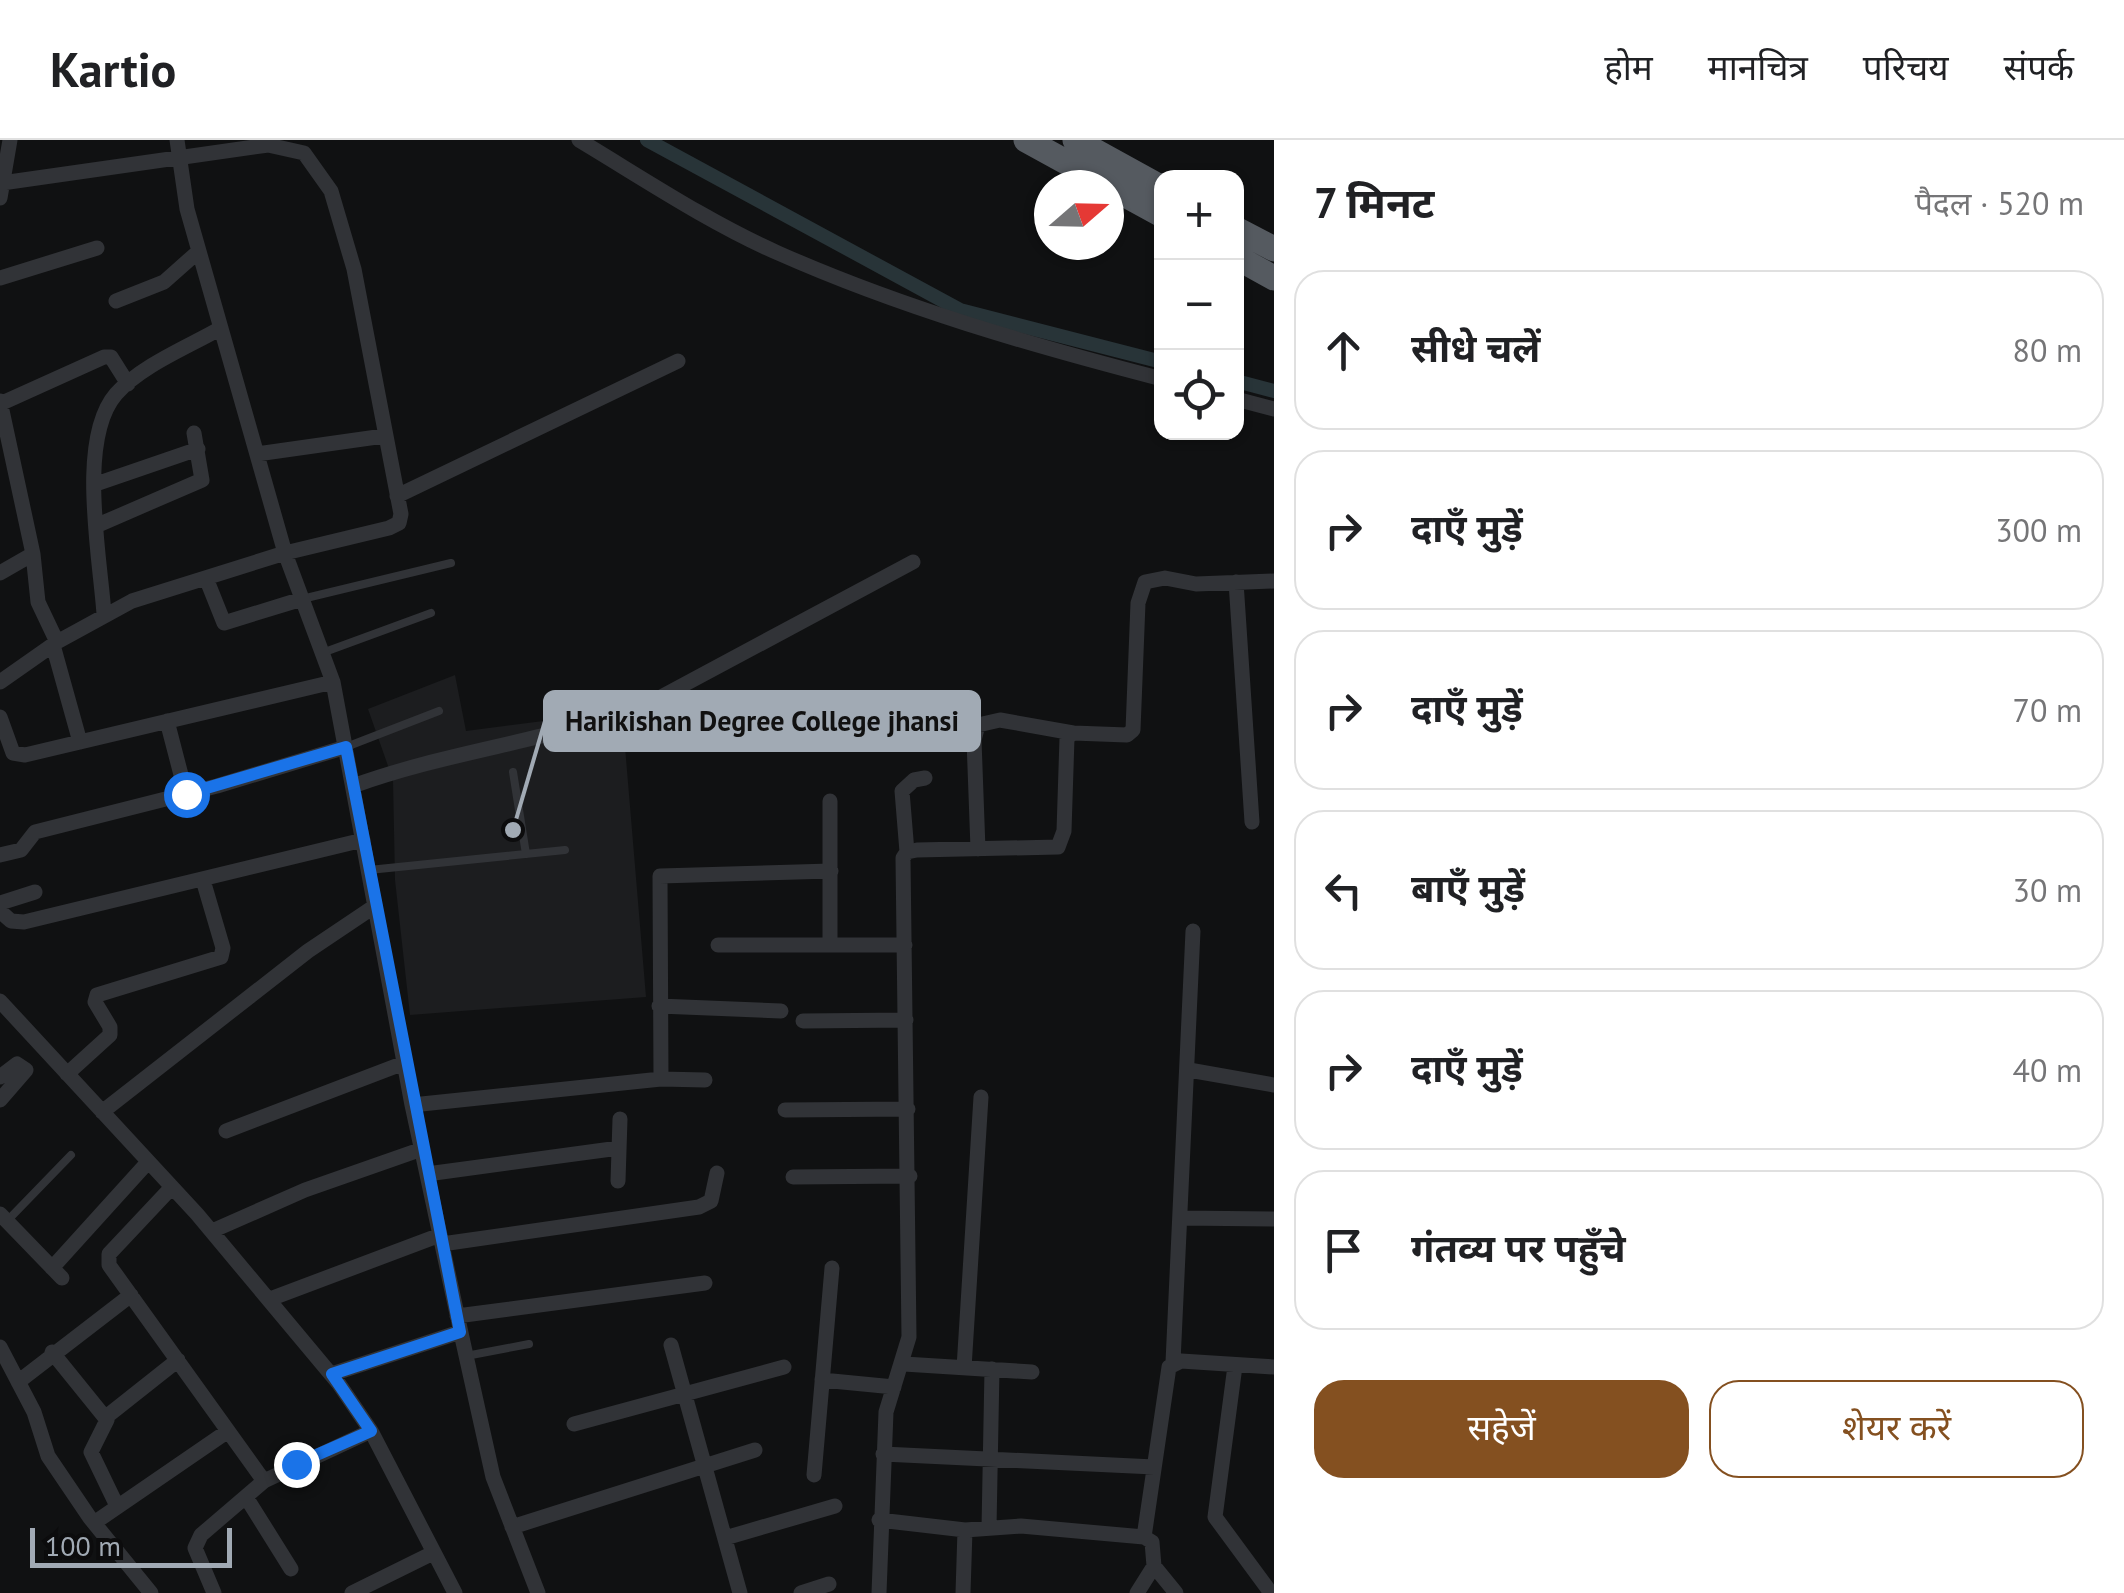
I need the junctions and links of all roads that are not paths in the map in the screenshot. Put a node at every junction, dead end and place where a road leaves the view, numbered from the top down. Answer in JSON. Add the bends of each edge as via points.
{"nodes":[{"id":1,"x":10,"y":140,"type":"edge"},
{"id":2,"x":579,"y":140,"type":"edge"},
{"id":3,"x":1026,"y":140,"type":"edge"},
{"id":4,"x":1075,"y":140,"type":"edge"},
{"id":5,"x":267,"y":143,"type":"edge"},
{"id":6,"x":178,"y":148,"type":"edge"},
{"id":7,"x":1081,"y":170,"type":"edge"},
{"id":8,"x":1124,"y":189,"type":"edge"},
{"id":9,"x":1,"y":190,"type":"edge"},
{"id":10,"x":1151,"y":196,"type":"edge"},
{"id":11,"x":1244,"y":232,"type":"edge"},
{"id":12,"x":97,"y":248,"type":"dead end"},
{"id":13,"x":1274,"y":249,"type":"edge"},
{"id":14,"x":199,"y":251,"type":"junction"},
{"id":15,"x":1241,"y":260,"type":"edge"},
{"id":16,"x":0,"y":278,"type":"edge"},
{"id":17,"x":1274,"y":278,"type":"edge"},
{"id":18,"x":116,"y":300,"type":"dead end"},
{"id":19,"x":221,"y":328,"type":"junction"},
{"id":20,"x":678,"y":362,"type":"dead end"},
{"id":21,"x":1154,"y":377,"type":"edge"},
{"id":22,"x":128,"y":384,"type":"junction"},
{"id":23,"x":1244,"y":401,"type":"edge"},
{"id":24,"x":0,"y":403,"type":"edge"},
{"id":25,"x":1274,"y":409,"type":"edge"},
{"id":26,"x":2,"y":426,"type":"edge"},
{"id":27,"x":384,"y":436,"type":"junction"},
{"id":28,"x":257,"y":454,"type":"junction"},
{"id":29,"x":96,"y":484,"type":"junction"},
{"id":30,"x":18,"y":486,"type":"junction"},
{"id":31,"x":0,"y":492,"type":"edge"},
{"id":32,"x":397,"y":496,"type":"junction"},
{"id":33,"x":98,"y":525,"type":"junction"},
{"id":34,"x":285,"y":552,"type":"junction"},
{"id":35,"x":33,"y":554,"type":"junction"},
{"id":36,"x":452,"y":562,"type":"dead end"},
{"id":37,"x":913,"y":562,"type":"dead end"},
{"id":38,"x":0,"y":574,"type":"edge"},
{"id":39,"x":206,"y":578,"type":"junction"},
{"id":40,"x":1274,"y":581,"type":"edge"},
{"id":41,"x":1236,"y":582,"type":"junction"},
{"id":42,"x":302,"y":599,"type":"junction"},
{"id":43,"x":430,"y":613,"type":"dead end"},
{"id":44,"x":104,"y":614,"type":"junction"},
{"id":45,"x":55,"y":644,"type":"junction"},
{"id":46,"x":322,"y":653,"type":"junction"},
{"id":47,"x":0,"y":682,"type":"edge"},
{"id":48,"x":333,"y":682,"type":"junction"},
{"id":49,"x":438,"y":711,"type":"dead end"},
{"id":50,"x":0,"y":717,"type":"edge"},
{"id":51,"x":167,"y":722,"type":"junction"},
{"id":52,"x":1074,"y":732,"type":"junction"},
{"id":53,"x":80,"y":742,"type":"junction"},
{"id":54,"x":346,"y":747,"type":"junction"},
{"id":55,"x":513,"y":772,"type":"dead end"},
{"id":56,"x":925,"y":778,"type":"dead end"},
{"id":57,"x":353,"y":786,"type":"junction"},
{"id":58,"x":186,"y":794,"type":"junction"},
{"id":59,"x":830,"y":802,"type":"dead end"},
{"id":60,"x":1252,"y":822,"type":"dead end"},
{"id":61,"x":363,"y":840,"type":"junction"},
{"id":62,"x":565,"y":850,"type":"dead end"},
{"id":63,"x":978,"y":850,"type":"junction"},
{"id":64,"x":907,"y":852,"type":"junction"},
{"id":65,"x":526,"y":854,"type":"junction"},
{"id":66,"x":0,"y":855,"type":"edge"},
{"id":67,"x":368,"y":870,"type":"junction"},
{"id":68,"x":830,"y":872,"type":"junction"},
{"id":69,"x":203,"y":880,"type":"junction"},
{"id":70,"x":35,"y":892,"type":"dead end"},
{"id":71,"x":0,"y":902,"type":"edge"},
{"id":72,"x":375,"y":906,"type":"junction"},
{"id":73,"x":0,"y":911,"type":"edge"},
{"id":74,"x":1192,"y":931,"type":"dead end"},
{"id":75,"x":830,"y":944,"type":"junction"},
{"id":76,"x":718,"y":945,"type":"dead end"},
{"id":77,"x":904,"y":946,"type":"junction"},
{"id":78,"x":0,"y":1001,"type":"edge"},
{"id":79,"x":659,"y":1006,"type":"junction"},
{"id":80,"x":782,"y":1011,"type":"dead end"},
{"id":81,"x":906,"y":1020,"type":"junction"},
{"id":82,"x":803,"y":1021,"type":"dead end"},
{"id":83,"x":404,"y":1063,"type":"junction"},
{"id":84,"x":1189,"y":1070,"type":"junction"},
{"id":85,"x":67,"y":1074,"type":"junction"},
{"id":86,"x":0,"y":1078,"type":"edge"},
{"id":87,"x":661,"y":1080,"type":"junction"},
{"id":88,"x":706,"y":1080,"type":"dead end"},
{"id":89,"x":1274,"y":1085,"type":"edge"},
{"id":90,"x":980,"y":1098,"type":"dead end"},
{"id":91,"x":0,"y":1100,"type":"edge"},
{"id":92,"x":412,"y":1105,"type":"junction"},
{"id":93,"x":908,"y":1109,"type":"junction"},
{"id":94,"x":785,"y":1110,"type":"dead end"},
{"id":95,"x":102,"y":1112,"type":"junction"},
{"id":96,"x":620,"y":1119,"type":"dead end"},
{"id":97,"x":226,"y":1131,"type":"dead end"},
{"id":98,"x":618,"y":1148,"type":"junction"},
{"id":99,"x":422,"y":1150,"type":"junction"},
{"id":100,"x":70,"y":1154,"type":"dead end"},
{"id":101,"x":148,"y":1162,"type":"junction"},
{"id":102,"x":427,"y":1174,"type":"junction"},
{"id":103,"x":717,"y":1174,"type":"dead end"},
{"id":104,"x":910,"y":1176,"type":"junction"},
{"id":105,"x":793,"y":1178,"type":"dead end"},
{"id":106,"x":618,"y":1181,"type":"dead end"},
{"id":107,"x":172,"y":1187,"type":"junction"},
{"id":108,"x":4,"y":1218,"type":"edge"},
{"id":109,"x":1181,"y":1218,"type":"junction"},
{"id":110,"x":1274,"y":1219,"type":"edge"},
{"id":111,"x":212,"y":1231,"type":"junction"},
{"id":112,"x":441,"y":1240,"type":"junction"},
{"id":113,"x":832,"y":1268,"type":"dead end"},
{"id":114,"x":705,"y":1283,"type":"dead end"},
{"id":115,"x":131,"y":1295,"type":"junction"},
{"id":116,"x":270,"y":1299,"type":"junction"},
{"id":117,"x":459,"y":1324,"type":"junction"},
{"id":118,"x":529,"y":1344,"type":"dead end"},
{"id":119,"x":671,"y":1345,"type":"dead end"},
{"id":120,"x":0,"y":1347,"type":"edge"},
{"id":121,"x":52,"y":1352,"type":"junction"},
{"id":122,"x":466,"y":1356,"type":"junction"},
{"id":123,"x":178,"y":1360,"type":"junction"},
{"id":124,"x":1173,"y":1362,"type":"junction"},
{"id":125,"x":904,"y":1364,"type":"junction"},
{"id":126,"x":1236,"y":1366,"type":"junction"},
{"id":127,"x":784,"y":1367,"type":"dead end"},
{"id":128,"x":1274,"y":1367,"type":"edge"},
{"id":129,"x":964,"y":1368,"type":"junction"},
{"id":130,"x":992,"y":1369,"type":"junction"},
{"id":131,"x":1032,"y":1372,"type":"dead end"},
{"id":132,"x":332,"y":1374,"type":"junction"},
{"id":133,"x":822,"y":1380,"type":"junction"},
{"id":134,"x":18,"y":1382,"type":"junction"},
{"id":135,"x":894,"y":1388,"type":"junction"},
{"id":136,"x":684,"y":1392,"type":"junction"},
{"id":137,"x":106,"y":1417,"type":"junction"},
{"id":138,"x":574,"y":1424,"type":"dead end"},
{"id":139,"x":228,"y":1431,"type":"junction"},
{"id":140,"x":371,"y":1431,"type":"junction"},
{"id":141,"x":755,"y":1450,"type":"dead end"},
{"id":142,"x":883,"y":1454,"type":"junction"},
{"id":143,"x":991,"y":1458,"type":"junction"},
{"id":144,"x":704,"y":1466,"type":"junction"},
{"id":145,"x":1154,"y":1467,"type":"junction"},
{"id":146,"x":814,"y":1475,"type":"dead end"},
{"id":147,"x":264,"y":1481,"type":"junction"},
{"id":148,"x":246,"y":1496,"type":"junction"},
{"id":149,"x":118,"y":1506,"type":"junction"},
{"id":150,"x":835,"y":1506,"type":"dead end"},
{"id":151,"x":879,"y":1520,"type":"junction"},
{"id":152,"x":94,"y":1524,"type":"junction"},
{"id":153,"x":512,"y":1527,"type":"junction"},
{"id":154,"x":989,"y":1528,"type":"junction"},
{"id":155,"x":965,"y":1530,"type":"junction"},
{"id":156,"x":1144,"y":1537,"type":"junction"},
{"id":157,"x":724,"y":1538,"type":"junction"},
{"id":158,"x":434,"y":1553,"type":"junction"},
{"id":159,"x":1154,"y":1566,"type":"junction"},
{"id":160,"x":292,"y":1569,"type":"dead end"},
{"id":161,"x":830,"y":1584,"type":"dead end"},
{"id":162,"x":151,"y":1593,"type":"edge"},
{"id":163,"x":214,"y":1593,"type":"edge"},
{"id":164,"x":352,"y":1593,"type":"edge"},
{"id":165,"x":454,"y":1593,"type":"edge"},
{"id":166,"x":538,"y":1593,"type":"edge"},
{"id":167,"x":740,"y":1593,"type":"edge"},
{"id":168,"x":801,"y":1593,"type":"edge"},
{"id":169,"x":879,"y":1593,"type":"edge"},
{"id":170,"x":963,"y":1593,"type":"edge"},
{"id":171,"x":1137,"y":1593,"type":"edge"},
{"id":172,"x":1176,"y":1593,"type":"edge"},
{"id":173,"x":1270,"y":1593,"type":"edge"}],
"edges":[{"from":1,"to":9,"type":"street"},
{"from":2,"to":21,"type":"street","via":[[731,230],[800,262],[947,318]]},
{"from":3,"to":7,"type":"highway"},
{"from":4,"to":10,"type":"highway"},
{"from":5,"to":6,"type":"street"},
{"from":5,"to":27,"type":"street","via":[[304,152],[331,191],[354,269]]},
{"from":6,"to":9,"type":"street"},
{"from":6,"to":14,"type":"street"},
{"from":8,"to":10,"type":"highway"},
{"from":11,"to":13,"type":"highway"},
{"from":12,"to":16,"type":"street"},
{"from":14,"to":18,"type":"street","via":[[164,282]]},
{"from":14,"to":19,"type":"street"},
{"from":15,"to":17,"type":"highway"},
{"from":19,"to":22,"type":"street"},
{"from":19,"to":28,"type":"street"},
{"from":20,"to":32,"type":"street"},
{"from":22,"to":24,"type":"street","via":[[111,357],[104,357]]},
{"from":22,"to":29,"type":"street","via":[[99,424]]},
{"from":23,"to":25,"type":"street"},
{"from":24,"to":26,"type":"street"},
{"from":26,"to":30,"type":"street"},
{"from":27,"to":28,"type":"street"},
{"from":27,"to":32,"type":"street"},
{"from":28,"to":34,"type":"street"},
{"from":29,"to":33,"type":"street"},
{"from":29,"to":33,"type":"street","via":[[196,441],[202,480]]},
{"from":30,"to":31,"type":"street"},
{"from":30,"to":35,"type":"street"},
{"from":32,"to":34,"type":"street","via":[[401,520],[394,526]]},
{"from":33,"to":44,"type":"street"},
{"from":34,"to":39,"type":"street"},
{"from":34,"to":42,"type":"street"},
{"from":35,"to":38,"type":"street"},
{"from":35,"to":45,"type":"street","via":[[38,602]]},
{"from":36,"to":42,"type":"lane"},
{"from":37,"to":57,"type":"street","via":[[646,704],[596,722],[419,762]]},
{"from":39,"to":42,"type":"street","via":[[224,623]]},
{"from":39,"to":44,"type":"street"},
{"from":40,"to":41,"type":"street"},
{"from":41,"to":52,"type":"street","via":[[1145,582],[1138,603],[1133,730]]},
{"from":41,"to":60,"type":"street"},
{"from":42,"to":46,"type":"street"},
{"from":43,"to":46,"type":"lane"},
{"from":44,"to":45,"type":"street"},
{"from":45,"to":47,"type":"street"},
{"from":45,"to":53,"type":"street"},
{"from":46,"to":48,"type":"street"},
{"from":48,"to":51,"type":"street"},
{"from":48,"to":54,"type":"street"},
{"from":49,"to":54,"type":"lane"},
{"from":50,"to":53,"type":"street","via":[[18,756]]},
{"from":51,"to":53,"type":"street"},
{"from":51,"to":58,"type":"street"},
{"from":52,"to":63,"type":"street","via":[[1064,752],[1058,847]]},
{"from":52,"to":63,"type":"street","via":[[1000,720],[978,726]]},
{"from":54,"to":57,"type":"street"},
{"from":54,"to":58,"type":"street"},
{"from":55,"to":65,"type":"lane"},
{"from":56,"to":64,"type":"street","via":[[902,791]]},
{"from":57,"to":61,"type":"street"},
{"from":58,"to":66,"type":"street","via":[[35,832],[22,850]]},
{"from":59,"to":68,"type":"street"},
{"from":61,"to":67,"type":"street"},
{"from":61,"to":69,"type":"street"},
{"from":62,"to":65,"type":"lane"},
{"from":63,"to":64,"type":"street"},
{"from":64,"to":77,"type":"street"},
{"from":65,"to":67,"type":"lane"},
{"from":67,"to":72,"type":"street"},
{"from":68,"to":75,"type":"street"},
{"from":68,"to":79,"type":"street","via":[[660,876]]},
{"from":69,"to":73,"type":"street","via":[[24,922]]},
{"from":69,"to":85,"type":"street","via":[[221,957],[98,995],[110,1035]]},
{"from":70,"to":71,"type":"street"},
{"from":72,"to":83,"type":"street"},
{"from":72,"to":95,"type":"street"},
{"from":74,"to":84,"type":"street"},
{"from":75,"to":76,"type":"street"},
{"from":75,"to":77,"type":"street"},
{"from":77,"to":81,"type":"street"},
{"from":78,"to":85,"type":"street"},
{"from":79,"to":80,"type":"street"},
{"from":79,"to":87,"type":"street"},
{"from":81,"to":82,"type":"street"},
{"from":81,"to":93,"type":"street"},
{"from":83,"to":92,"type":"street"},
{"from":83,"to":97,"type":"street"},
{"from":84,"to":89,"type":"street"},
{"from":84,"to":109,"type":"street"},
{"from":85,"to":95,"type":"street"},
{"from":86,"to":91,"type":"street","via":[[17,1064],[26,1070]]},
{"from":87,"to":88,"type":"street"},
{"from":87,"to":92,"type":"street"},
{"from":90,"to":129,"type":"street"},
{"from":92,"to":99,"type":"street"},
{"from":93,"to":94,"type":"street"},
{"from":93,"to":104,"type":"street"},
{"from":95,"to":101,"type":"street"},
{"from":96,"to":98,"type":"street"},
{"from":98,"to":102,"type":"street"},
{"from":98,"to":106,"type":"street"},
{"from":99,"to":102,"type":"street"},
{"from":99,"to":111,"type":"street"},
{"from":100,"to":108,"type":"lane"},
{"from":101,"to":107,"type":"street"},
{"from":101,"to":108,"type":"street","via":[[57,1273]]},
{"from":102,"to":112,"type":"street"},
{"from":103,"to":112,"type":"street","via":[[711,1201],[699,1207]]},
{"from":104,"to":105,"type":"street"},
{"from":104,"to":125,"type":"street"},
{"from":107,"to":111,"type":"street"},
{"from":107,"to":115,"type":"street","via":[[108,1258]]},
{"from":109,"to":110,"type":"street"},
{"from":109,"to":124,"type":"street"},
{"from":111,"to":116,"type":"street"},
{"from":112,"to":116,"type":"street"},
{"from":112,"to":117,"type":"street"},
{"from":113,"to":133,"type":"street"},
{"from":114,"to":117,"type":"street"},
{"from":115,"to":121,"type":"street"},
{"from":115,"to":123,"type":"street"},
{"from":116,"to":132,"type":"street"},
{"from":117,"to":122,"type":"street"},
{"from":117,"to":132,"type":"street"},
{"from":118,"to":122,"type":"lane"},
{"from":119,"to":136,"type":"street"},
{"from":120,"to":134,"type":"street"},
{"from":121,"to":134,"type":"street"},
{"from":121,"to":137,"type":"street"},
{"from":122,"to":153,"type":"street","via":[[493,1478]]},
{"from":123,"to":137,"type":"street"},
{"from":123,"to":139,"type":"street"},
{"from":124,"to":126,"type":"street"},
{"from":124,"to":145,"type":"street"},
{"from":125,"to":129,"type":"street"},
{"from":125,"to":135,"type":"street"},
{"from":126,"to":128,"type":"street"},
{"from":126,"to":173,"type":"street","via":[[1215,1517]]},
{"from":127,"to":136,"type":"street"},
{"from":129,"to":130,"type":"street"},
{"from":130,"to":131,"type":"street"},
{"from":130,"to":143,"type":"street"},
{"from":132,"to":140,"type":"street"},
{"from":133,"to":135,"type":"street"},
{"from":133,"to":146,"type":"street"},
{"from":134,"to":152,"type":"street","via":[[48,1456]]},
{"from":135,"to":142,"type":"street"},
{"from":136,"to":138,"type":"street"},
{"from":136,"to":144,"type":"street"},
{"from":137,"to":149,"type":"street","via":[[107,1428],[92,1452]]},
{"from":139,"to":147,"type":"street"},
{"from":139,"to":149,"type":"street"},
{"from":140,"to":147,"type":"street"},
{"from":140,"to":158,"type":"street"},
{"from":141,"to":144,"type":"street"},
{"from":142,"to":143,"type":"street"},
{"from":142,"to":151,"type":"street"},
{"from":143,"to":145,"type":"street"},
{"from":143,"to":154,"type":"street"},
{"from":144,"to":153,"type":"street"},
{"from":144,"to":157,"type":"street"},
{"from":145,"to":156,"type":"street"},
{"from":147,"to":148,"type":"street"},
{"from":148,"to":160,"type":"street"},
{"from":148,"to":163,"type":"street","via":[[195,1543]]},
{"from":149,"to":152,"type":"street"},
{"from":150,"to":157,"type":"street"},
{"from":151,"to":155,"type":"street"},
{"from":151,"to":169,"type":"street"},
{"from":152,"to":162,"type":"street"},
{"from":153,"to":166,"type":"street"},
{"from":154,"to":155,"type":"street"},
{"from":154,"to":156,"type":"street"},
{"from":155,"to":170,"type":"street"},
{"from":156,"to":159,"type":"street","via":[[1152,1542]]},
{"from":157,"to":167,"type":"street"},
{"from":158,"to":164,"type":"street"},
{"from":158,"to":165,"type":"street"},
{"from":159,"to":171,"type":"street"},
{"from":159,"to":172,"type":"street"},
{"from":161,"to":168,"type":"street"}]}
